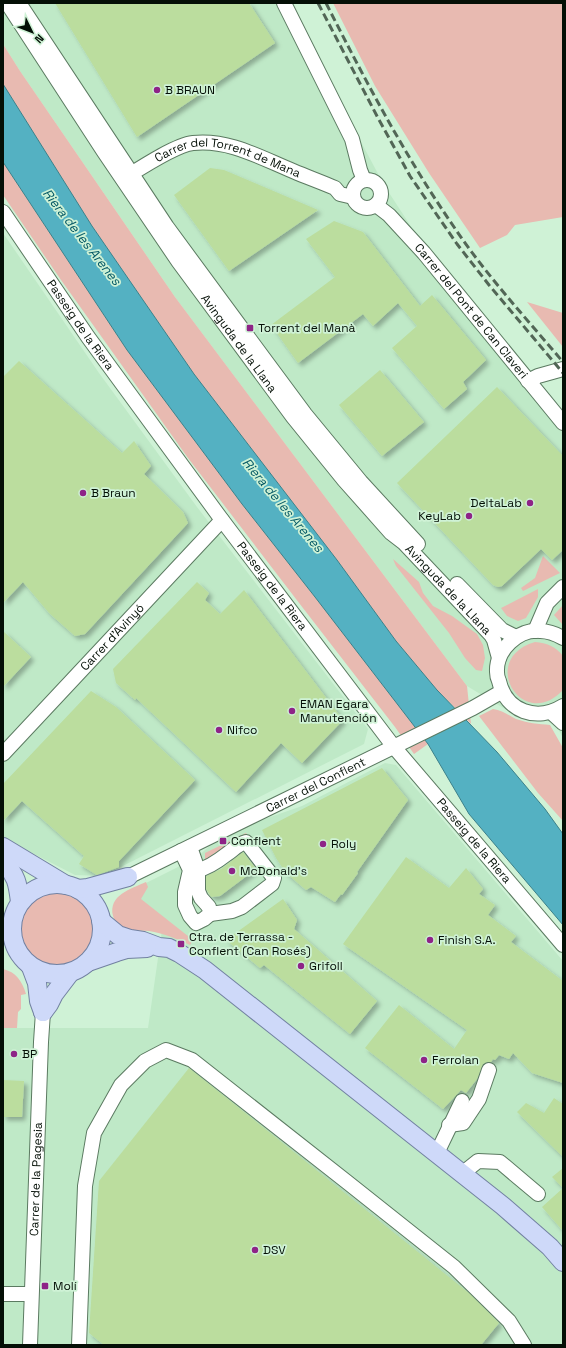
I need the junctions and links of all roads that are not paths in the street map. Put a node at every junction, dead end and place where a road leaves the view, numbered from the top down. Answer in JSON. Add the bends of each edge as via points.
{"nodes":[{"id":1,"x":7,"y":3,"type":"edge"},
{"id":2,"x":19,"y":3,"type":"edge"},
{"id":3,"x":284,"y":3,"type":"edge"},
{"id":4,"x":126,"y":177,"type":"junction"},
{"id":5,"x":358,"y":188,"type":"junction"},
{"id":6,"x":376,"y":205,"type":"junction"},
{"id":7,"x":3,"y":212,"type":"edge"},
{"id":8,"x":563,"y":369,"type":"edge"},
{"id":9,"x":528,"y":381,"type":"junction"},
{"id":10,"x":563,"y":423,"type":"edge"},
{"id":11,"x":222,"y":520,"type":"junction"},
{"id":12,"x":560,"y":593,"type":"edge"},
{"id":13,"x":535,"y":631,"type":"junction"},
{"id":14,"x":516,"y":637,"type":"junction"},
{"id":15,"x":563,"y":638,"type":"edge"},
{"id":16,"x":499,"y":658,"type":"junction"},
{"id":17,"x":501,"y":692,"type":"junction"},
{"id":18,"x":557,"y":709,"type":"edge"},
{"id":19,"x":563,"y":723,"type":"edge"},
{"id":20,"x":400,"y":744,"type":"junction"},
{"id":21,"x":3,"y":754,"type":"edge"},
{"id":22,"x":3,"y":847,"type":"edge"},
{"id":23,"x":185,"y":849,"type":"junction"},
{"id":24,"x":3,"y":863,"type":"edge"},
{"id":25,"x":198,"y":870,"type":"junction"},
{"id":26,"x":128,"y":877,"type":"junction"},
{"id":27,"x":72,"y":887,"type":"junction"},
{"id":28,"x":210,"y":914,"type":"junction"},
{"id":29,"x":12,"y":915,"type":"edge"},
{"id":30,"x":100,"y":918,"type":"junction"},
{"id":31,"x":563,"y":945,"type":"edge"},
{"id":32,"x":159,"y":947,"type":"junction"},
{"id":33,"x":18,"y":960,"type":"edge"},
{"id":34,"x":88,"y":962,"type":"junction"},
{"id":35,"x":70,"y":973,"type":"junction"},
{"id":36,"x":44,"y":1012,"type":"junction"},
{"id":37,"x":489,"y":1070,"type":"dead end"},
{"id":38,"x":462,"y":1101,"type":"dead end"},
{"id":39,"x":449,"y":1125,"type":"junction"},
{"id":40,"x":437,"y":1153,"type":"junction"},
{"id":41,"x":463,"y":1174,"type":"junction"},
{"id":42,"x":538,"y":1194,"type":"dead end"},
{"id":43,"x":563,"y":1262,"type":"edge"},
{"id":44,"x":3,"y":1294,"type":"edge"},
{"id":45,"x":31,"y":1294,"type":"junction"},
{"id":46,"x":30,"y":1345,"type":"edge"},
{"id":47,"x":79,"y":1345,"type":"edge"},
{"id":48,"x":524,"y":1345,"type":"edge"}],
"edges":[{"from":1,"to":4,"type":"street","name":"Avinguda de la Llana"},
{"from":2,"to":4,"type":"street","name":"Avinguda de la Llana"},
{"from":3,"to":5,"type":"street","via":[[352,139],[360,170]]},
{"from":4,"to":5,"type":"street","name":"Carrer del Torrent de Mana","via":[[168,152],[192,143],[212,143],[249,152],[336,188],[342,185]]},
{"from":4,"to":14,"type":"street","name":"Avinguda de la Llana","via":[[305,414],[361,482],[502,630]]},
{"from":4,"to":16,"type":"street","name":"Avinguda de la Llana","via":[[178,261],[293,417],[344,480],[391,532],[404,542],[491,635]]},
{"from":5,"to":6,"type":"street","via":[[357,204],[364,208]]},
{"from":5,"to":6,"type":"street","via":[[370,180],[376,182],[380,187],[381,198]]},
{"from":6,"to":9,"type":"street","name":"Carrer del Pont de Can Claveri","via":[[389,214],[424,253]]},
{"from":7,"to":11,"type":"street","name":"Passeig de la Riera","via":[[88,337]]},
{"from":8,"to":9,"type":"street"},
{"from":9,"to":10,"type":"street","name":"Carrer del Pont de Can Claveri"},
{"from":11,"to":20,"type":"street","name":"Passeig de la Riera"},
{"from":11,"to":21,"type":"street","name":"Carrer d'Avinyó"},
{"from":12,"to":13,"type":"street","via":[[547,603]]},
{"from":13,"to":14,"type":"street"},
{"from":13,"to":15,"type":"street"},
{"from":14,"to":16,"type":"street","via":[[505,647]]},
{"from":16,"to":17,"type":"street","via":[[497,672]]},
{"from":17,"to":18,"type":"street","via":[[510,703],[523,711],[537,714]]},
{"from":17,"to":20,"type":"street","name":"Carrer del Conflent"},
{"from":18,"to":19,"type":"street"},
{"from":20,"to":23,"type":"street","name":"Carrer del Conflent"},
{"from":20,"to":31,"type":"street","name":"Passeig de la Riera"},
{"from":22,"to":27,"type":"main road"},
{"from":23,"to":25,"type":"street"},
{"from":23,"to":26,"type":"street","name":"Carrer del Conflent"},
{"from":23,"to":28,"type":"street","via":[[190,870],[185,905],[196,923]]},
{"from":24,"to":29,"type":"main road","via":[[16,878]]},
{"from":25,"to":28,"type":"street","via":[[198,891],[209,907]]},
{"from":25,"to":28,"type":"street","via":[[206,868],[240,843],[246,842],[274,878],[272,884],[242,907]]},
{"from":26,"to":27,"type":"main road","via":[[88,888]]},
{"from":26,"to":30,"type":"main road","via":[[107,898]]},
{"from":27,"to":29,"type":"main road","via":[[54,884],[42,886],[27,894]]},
{"from":27,"to":30,"type":"main road","via":[[90,898]]},
{"from":29,"to":33,"type":"main road","via":[[12,937]]},
{"from":30,"to":32,"type":"main road","via":[[118,935]]},
{"from":30,"to":34,"type":"main road","via":[[100,942]]},
{"from":32,"to":34,"type":"main road","via":[[122,950]]},
{"from":32,"to":40,"type":"main road","via":[[179,953],[204,970]]},
{"from":33,"to":35,"type":"main road","via":[[40,972]]},
{"from":33,"to":36,"type":"main road","via":[[37,983],[39,1000]]},
{"from":34,"to":35,"type":"main road"},
{"from":35,"to":36,"type":"main road"},
{"from":36,"to":45,"type":"street","name":"Carrer de la Pagesia"},
{"from":37,"to":39,"type":"street","via":[[479,1099],[463,1123]]},
{"from":38,"to":39,"type":"street"},
{"from":39,"to":40,"type":"street"},
{"from":40,"to":41,"type":"main road"},
{"from":41,"to":42,"type":"street","via":[[478,1160],[500,1162]]},
{"from":41,"to":43,"type":"main road","via":[[538,1236]]},
{"from":44,"to":45,"type":"street"},
{"from":45,"to":46,"type":"street","name":"Carrer de la Pagesia"},
{"from":47,"to":48,"type":"street","via":[[85,1186],[94,1133],[121,1085],[144,1061],[166,1050],[192,1060],[454,1267],[509,1321]]}]}
